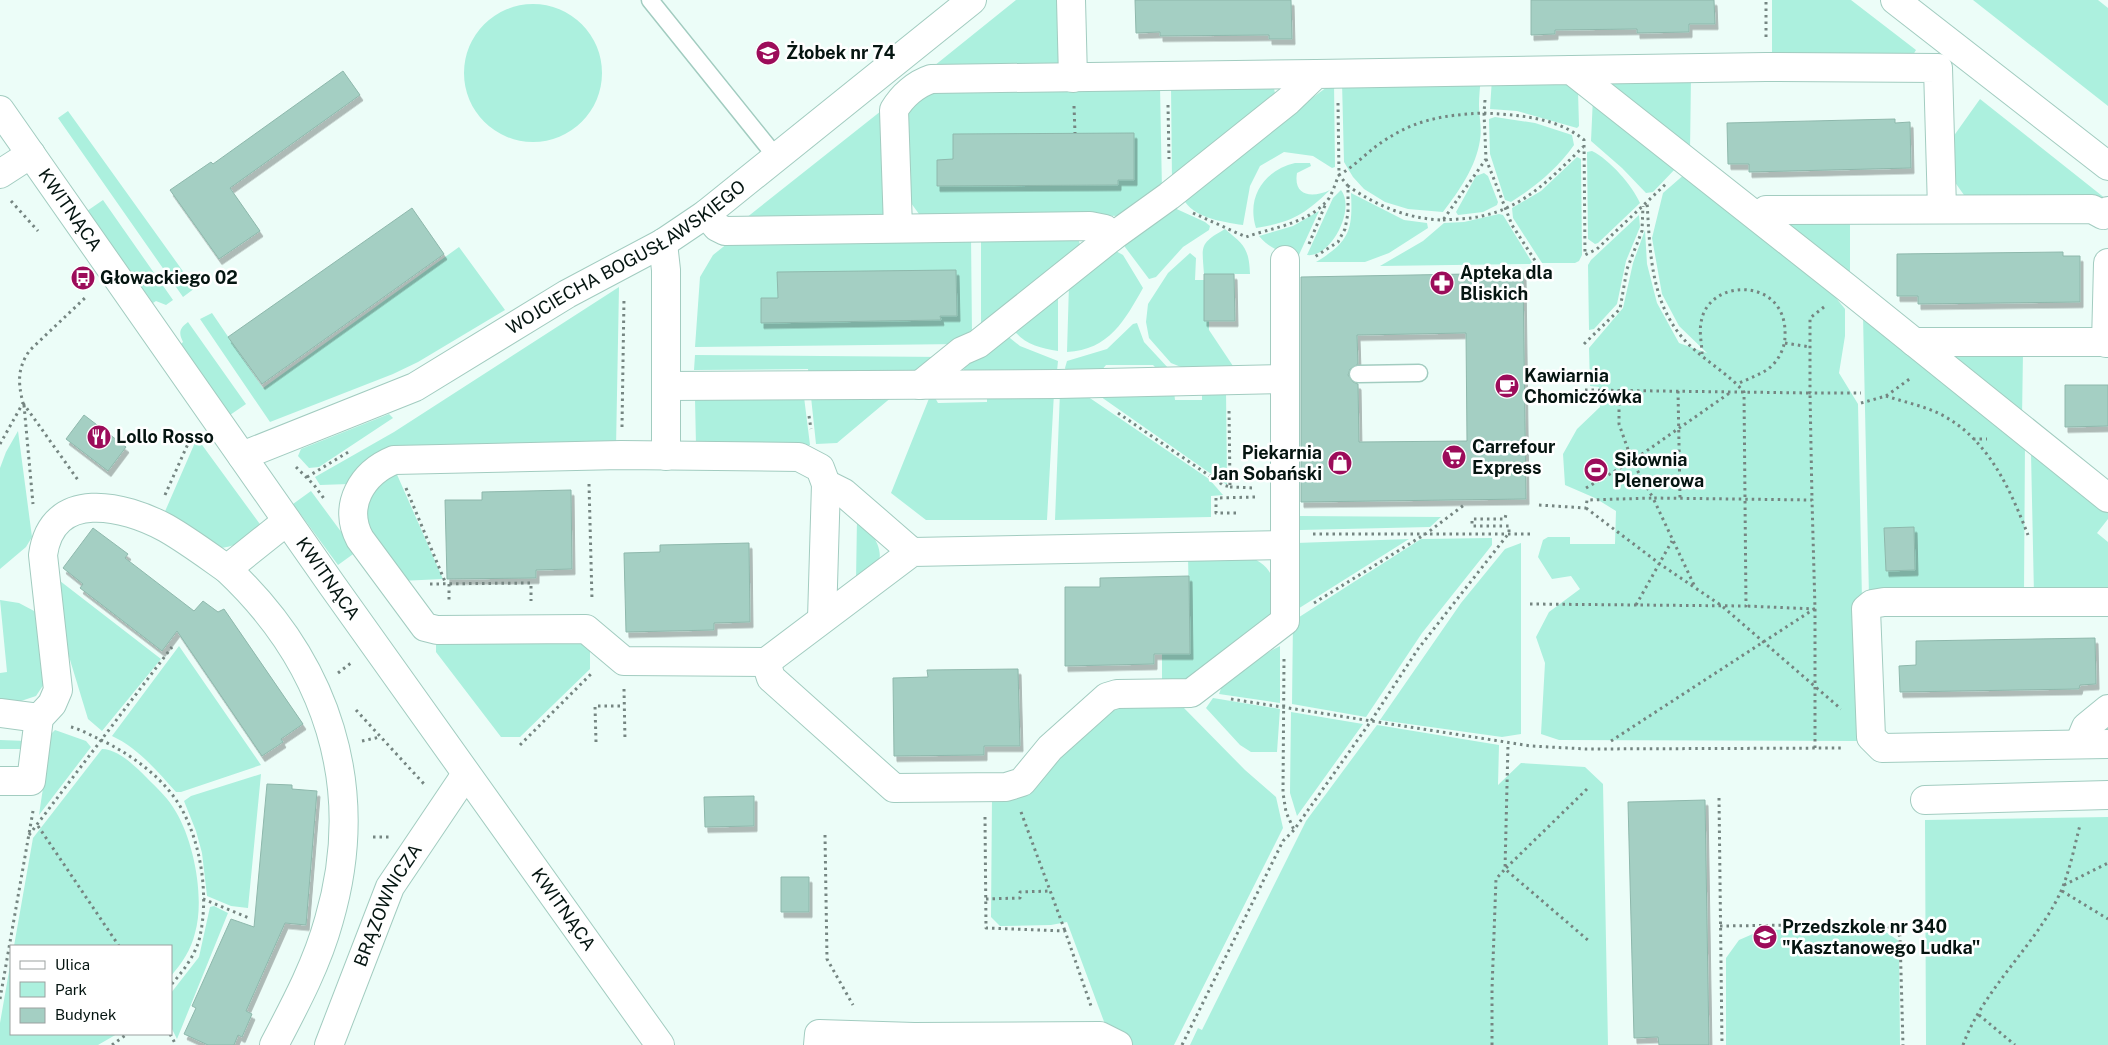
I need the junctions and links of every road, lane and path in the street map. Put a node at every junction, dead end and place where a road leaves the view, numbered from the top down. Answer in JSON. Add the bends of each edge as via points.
{"nodes":[{"id":1,"x":650,"y":0,"type":"edge"},
{"id":2,"x":972,"y":0,"type":"edge"},
{"id":3,"x":1071,"y":0,"type":"edge"},
{"id":4,"x":1766,"y":0,"type":"edge"},
{"id":5,"x":1895,"y":0,"type":"edge"},
{"id":6,"x":1953,"y":45,"type":"junction"},
{"id":7,"x":892,"y":66,"type":"junction"},
{"id":8,"x":1766,"y":67,"type":"junction"},
{"id":9,"x":1938,"y":68,"type":"junction"},
{"id":10,"x":1571,"y":70,"type":"junction"},
{"id":11,"x":1316,"y":74,"type":"junction"},
{"id":12,"x":1168,"y":77,"type":"junction"},
{"id":13,"x":1074,"y":78,"type":"junction"},
{"id":14,"x":910,"y":92,"type":"junction"},
{"id":15,"x":0,"y":110,"type":"edge"},
{"id":16,"x":1484,"y":113,"type":"junction"},
{"id":17,"x":1338,"y":114,"type":"dead end"},
{"id":18,"x":1583,"y":147,"type":"junction"},
{"id":19,"x":31,"y":154,"type":"junction"},
{"id":20,"x":777,"y":158,"type":"junction"},
{"id":21,"x":1486,"y":159,"type":"junction"},
{"id":22,"x":1689,"y":162,"type":"junction"},
{"id":23,"x":2108,"y":166,"type":"edge"},
{"id":24,"x":0,"y":174,"type":"edge"},
{"id":25,"x":1339,"y":175,"type":"junction"},
{"id":26,"x":1348,"y":186,"type":"junction"},
{"id":27,"x":1169,"y":196,"type":"junction"},
{"id":28,"x":10,"y":200,"type":"dead end"},
{"id":29,"x":1647,"y":202,"type":"junction"},
{"id":30,"x":1326,"y":203,"type":"junction"},
{"id":31,"x":1643,"y":205,"type":"junction"},
{"id":32,"x":1505,"y":209,"type":"junction"},
{"id":33,"x":1942,"y":209,"type":"junction"},
{"id":34,"x":706,"y":214,"type":"junction"},
{"id":35,"x":2106,"y":216,"type":"edge"},
{"id":36,"x":1758,"y":217,"type":"junction"},
{"id":37,"x":1443,"y":220,"type":"junction"},
{"id":38,"x":898,"y":228,"type":"junction"},
{"id":39,"x":38,"y":231,"type":"dead end"},
{"id":40,"x":1112,"y":236,"type":"junction"},
{"id":41,"x":663,"y":243,"type":"junction"},
{"id":42,"x":1300,"y":257,"type":"junction"},
{"id":43,"x":2108,"y":263,"type":"edge"},
{"id":44,"x":1538,"y":269,"type":"dead end"},
{"id":45,"x":1847,"y":288,"type":"junction"},
{"id":46,"x":624,"y":290,"type":"dead end"},
{"id":47,"x":86,"y":298,"type":"dead end"},
{"id":48,"x":2107,"y":342,"type":"edge"},
{"id":49,"x":1785,"y":343,"type":"junction"},
{"id":50,"x":1584,"y":344,"type":"dead end"},
{"id":51,"x":1810,"y":346,"type":"junction"},
{"id":52,"x":1923,"y":349,"type":"junction"},
{"id":53,"x":1702,"y":354,"type":"junction"},
{"id":54,"x":1418,"y":373,"type":"dead end"},
{"id":55,"x":1358,"y":374,"type":"dead end"},
{"id":56,"x":1292,"y":377,"type":"junction"},
{"id":57,"x":1229,"y":381,"type":"junction"},
{"id":58,"x":1737,"y":384,"type":"junction"},
{"id":59,"x":804,"y":385,"type":"junction"},
{"id":60,"x":920,"y":385,"type":"junction"},
{"id":61,"x":666,"y":386,"type":"junction"},
{"id":62,"x":1585,"y":390,"type":"dead end"},
{"id":63,"x":1619,"y":390,"type":"junction"},
{"id":64,"x":1678,"y":391,"type":"junction"},
{"id":65,"x":1731,"y":391,"type":"junction"},
{"id":66,"x":1744,"y":392,"type":"junction"},
{"id":67,"x":1810,"y":392,"type":"junction"},
{"id":68,"x":1861,"y":393,"type":"dead end"},
{"id":69,"x":1886,"y":396,"type":"junction"},
{"id":70,"x":23,"y":403,"type":"junction"},
{"id":71,"x":1861,"y":403,"type":"dead end"},
{"id":72,"x":1116,"y":412,"type":"dead end"},
{"id":73,"x":1679,"y":428,"type":"junction"},
{"id":74,"x":195,"y":430,"type":"dead end"},
{"id":75,"x":0,"y":444,"type":"edge"},
{"id":76,"x":621,"y":455,"type":"junction"},
{"id":77,"x":242,"y":456,"type":"junction"},
{"id":78,"x":588,"y":456,"type":"junction"},
{"id":79,"x":666,"y":456,"type":"junction"},
{"id":80,"x":291,"y":460,"type":"dead end"},
{"id":81,"x":394,"y":460,"type":"junction"},
{"id":82,"x":1632,"y":461,"type":"junction"},
{"id":83,"x":820,"y":474,"type":"junction"},
{"id":84,"x":2103,"y":486,"type":"edge"},
{"id":85,"x":84,"y":487,"type":"dead end"},
{"id":86,"x":1586,"y":488,"type":"dead end"},
{"id":87,"x":1242,"y":497,"type":"dead end"},
{"id":88,"x":1653,"y":498,"type":"junction"},
{"id":89,"x":1680,"y":498,"type":"junction"},
{"id":90,"x":1745,"y":500,"type":"junction"},
{"id":91,"x":1812,"y":500,"type":"junction"},
{"id":92,"x":1464,"y":505,"type":"dead end"},
{"id":93,"x":1539,"y":505,"type":"dead end"},
{"id":94,"x":1586,"y":508,"type":"junction"},
{"id":95,"x":1236,"y":513,"type":"dead end"},
{"id":96,"x":34,"y":514,"type":"dead end"},
{"id":97,"x":1506,"y":514,"type":"dead end"},
{"id":98,"x":287,"y":521,"type":"junction"},
{"id":99,"x":154,"y":522,"type":"junction"},
{"id":100,"x":355,"y":528,"type":"junction"},
{"id":101,"x":1427,"y":533,"type":"junction"},
{"id":102,"x":1509,"y":533,"type":"junction"},
{"id":103,"x":1530,"y":534,"type":"dead end"},
{"id":104,"x":2028,"y":535,"type":"dead end"},
{"id":105,"x":1285,"y":540,"type":"junction"},
{"id":106,"x":1673,"y":541,"type":"junction"},
{"id":107,"x":912,"y":552,"type":"junction"},
{"id":108,"x":1660,"y":564,"type":"junction"},
{"id":109,"x":227,"y":569,"type":"junction"},
{"id":110,"x":446,"y":584,"type":"junction"},
{"id":111,"x":394,"y":586,"type":"junction"},
{"id":112,"x":1696,"y":588,"type":"junction"},
{"id":113,"x":2108,"y":602,"type":"edge"},
{"id":114,"x":1530,"y":604,"type":"dead end"},
{"id":115,"x":1636,"y":605,"type":"junction"},
{"id":116,"x":1722,"y":606,"type":"junction"},
{"id":117,"x":1746,"y":606,"type":"junction"},
{"id":118,"x":1815,"y":609,"type":"junction"},
{"id":119,"x":822,"y":619,"type":"junction"},
{"id":120,"x":1285,"y":621,"type":"junction"},
{"id":121,"x":531,"y":628,"type":"junction"},
{"id":122,"x":1765,"y":642,"type":"junction"},
{"id":123,"x":172,"y":647,"type":"dead end"},
{"id":124,"x":610,"y":649,"type":"junction"},
{"id":125,"x":766,"y":662,"type":"junction"},
{"id":126,"x":352,"y":663,"type":"dead end"},
{"id":127,"x":313,"y":684,"type":"junction"},
{"id":128,"x":1816,"y":685,"type":"junction"},
{"id":129,"x":1191,"y":693,"type":"junction"},
{"id":130,"x":624,"y":706,"type":"junction"},
{"id":131,"x":1284,"y":707,"type":"junction"},
{"id":132,"x":354,"y":709,"type":"dead end"},
{"id":133,"x":2108,"y":709,"type":"edge"},
{"id":134,"x":0,"y":713,"type":"edge"},
{"id":135,"x":39,"y":718,"type":"junction"},
{"id":136,"x":1371,"y":721,"type":"junction"},
{"id":137,"x":1871,"y":737,"type":"junction"},
{"id":138,"x":101,"y":740,"type":"junction"},
{"id":139,"x":625,"y":741,"type":"dead end"},
{"id":140,"x":1611,"y":741,"type":"dead end"},
{"id":141,"x":596,"y":742,"type":"dead end"},
{"id":142,"x":1508,"y":744,"type":"junction"},
{"id":143,"x":2079,"y":744,"type":"junction"},
{"id":144,"x":2108,"y":744,"type":"edge"},
{"id":145,"x":520,"y":745,"type":"dead end"},
{"id":146,"x":466,"y":774,"type":"junction"},
{"id":147,"x":0,"y":781,"type":"edge"},
{"id":148,"x":424,"y":784,"type":"dead end"},
{"id":149,"x":998,"y":787,"type":"junction"},
{"id":150,"x":1587,"y":789,"type":"dead end"},
{"id":151,"x":2098,"y":795,"type":"edge"},
{"id":152,"x":1719,"y":798,"type":"dead end"},
{"id":153,"x":1925,"y":800,"type":"dead end"},
{"id":154,"x":34,"y":807,"type":"dead end"},
{"id":155,"x":38,"y":826,"type":"junction"},
{"id":156,"x":1294,"y":830,"type":"junction"},
{"id":157,"x":825,"y":835,"type":"dead end"},
{"id":158,"x":29,"y":836,"type":"junction"},
{"id":159,"x":2108,"y":863,"type":"edge"},
{"id":160,"x":1505,"y":869,"type":"junction"},
{"id":161,"x":2064,"y":885,"type":"junction"},
{"id":162,"x":1050,"y":891,"type":"junction"},
{"id":163,"x":2062,"y":891,"type":"junction"},
{"id":164,"x":203,"y":898,"type":"junction"},
{"id":165,"x":986,"y":899,"type":"junction"},
{"id":166,"x":250,"y":918,"type":"dead end"},
{"id":167,"x":2108,"y":919,"type":"edge"},
{"id":168,"x":1720,"y":926,"type":"junction"},
{"id":169,"x":1065,"y":931,"type":"junction"},
{"id":170,"x":1589,"y":941,"type":"dead end"},
{"id":171,"x":118,"y":945,"type":"edge"},
{"id":172,"x":172,"y":984,"type":"edge"},
{"id":173,"x":0,"y":999,"type":"edge"},
{"id":174,"x":1979,"y":1015,"type":"junction"},
{"id":175,"x":126,"y":1035,"type":"edge"},
{"id":176,"x":870,"y":1035,"type":"junction"},
{"id":177,"x":1109,"y":1040,"type":"edge"},
{"id":178,"x":112,"y":1045,"type":"edge"},
{"id":179,"x":274,"y":1045,"type":"edge"},
{"id":180,"x":329,"y":1045,"type":"edge"},
{"id":181,"x":660,"y":1045,"type":"edge"},
{"id":182,"x":818,"y":1045,"type":"edge"},
{"id":183,"x":1182,"y":1045,"type":"edge"},
{"id":184,"x":1492,"y":1045,"type":"edge"},
{"id":185,"x":1722,"y":1045,"type":"edge"},
{"id":186,"x":1903,"y":1045,"type":"edge"},
{"id":187,"x":1963,"y":1045,"type":"edge"},
{"id":188,"x":2015,"y":1045,"type":"edge"}],
"edges":[{"from":1,"to":20,"type":"lane"},
{"from":2,"to":7,"type":"street","name":"WOJCIECHA BOGUSŁAWSKIEGO"},
{"from":3,"to":13,"type":"street"},
{"from":4,"to":8,"type":"path"},
{"from":5,"to":6,"type":"street"},
{"from":6,"to":9,"type":"street"},
{"from":6,"to":23,"type":"street"},
{"from":7,"to":14,"type":"street"},
{"from":7,"to":20,"type":"street","name":"WOJCIECHA BOGUSŁAWSKIEGO"},
{"from":8,"to":9,"type":"street"},
{"from":8,"to":10,"type":"street"},
{"from":9,"to":33,"type":"street"},
{"from":10,"to":11,"type":"street"},
{"from":10,"to":22,"type":"street"},
{"from":11,"to":12,"type":"street"},
{"from":11,"to":27,"type":"street"},
{"from":12,"to":13,"type":"street"},
{"from":12,"to":27,"type":"path"},
{"from":13,"to":14,"type":"street","via":[[930,79]]},
{"from":14,"to":38,"type":"street","via":[[894,110]]},
{"from":15,"to":19,"type":"street","name":"KWITNĄCA"},
{"from":16,"to":18,"type":"path","via":[[1522,116],[1559,125],[1584,140]]},
{"from":16,"to":21,"type":"path"},
{"from":16,"to":25,"type":"path","via":[[1455,114],[1416,124],[1382,142]]},
{"from":17,"to":25,"type":"path"},
{"from":18,"to":31,"type":"path","via":[[1585,255],[1596,249]]},
{"from":18,"to":32,"type":"path","via":[[1533,194]]},
{"from":19,"to":24,"type":"street"},
{"from":19,"to":77,"type":"street","name":"KWITNĄCA"},
{"from":20,"to":34,"type":"street","name":"WOJCIECHA BOGUSŁAWSKIEGO"},
{"from":21,"to":32,"type":"path"},
{"from":21,"to":37,"type":"path"},
{"from":22,"to":29,"type":"path"},
{"from":22,"to":36,"type":"street"},
{"from":25,"to":26,"type":"path"},
{"from":25,"to":30,"type":"path"},
{"from":26,"to":37,"type":"path","via":[[1370,201],[1401,214]]},
{"from":26,"to":42,"type":"path","via":[[1348,213],[1338,242]]},
{"from":27,"to":30,"type":"path","via":[[1198,216],[1246,237],[1283,226]]},
{"from":27,"to":40,"type":"street"},
{"from":28,"to":39,"type":"path"},
{"from":29,"to":31,"type":"path"},
{"from":29,"to":53,"type":"path","via":[[1651,263],[1657,290],[1666,313],[1682,337]]},
{"from":30,"to":42,"type":"path"},
{"from":31,"to":50,"type":"path","via":[[1642,231],[1627,269],[1620,309]]},
{"from":32,"to":37,"type":"path","via":[[1482,216]]},
{"from":32,"to":44,"type":"path"},
{"from":33,"to":35,"type":"street","via":[[2092,209]]},
{"from":33,"to":36,"type":"street","via":[[1769,210]]},
{"from":34,"to":38,"type":"street","via":[[725,231]]},
{"from":34,"to":41,"type":"street","name":"WOJCIECHA BOGUSŁAWSKIEGO"},
{"from":36,"to":45,"type":"street"},
{"from":38,"to":40,"type":"street","via":[[1090,226],[1105,230]]},
{"from":40,"to":60,"type":"street","via":[[978,344],[962,351]]},
{"from":41,"to":61,"type":"street"},
{"from":41,"to":77,"type":"street","name":"WOJCIECHA BOGUSŁAWSKIEGO","via":[[567,294],[415,387]]},
{"from":42,"to":56,"type":"street"},
{"from":43,"to":48,"type":"street"},
{"from":45,"to":51,"type":"path","via":[[1810,318]]},
{"from":45,"to":52,"type":"street"},
{"from":46,"to":76,"type":"path"},
{"from":47,"to":70,"type":"path","via":[[23,360],[19,386]]},
{"from":48,"to":52,"type":"street"},
{"from":49,"to":51,"type":"path"},
{"from":49,"to":53,"type":"path","via":[[1786,322],[1781,308],[1771,297],[1742,290],[1726,292],[1713,300],[1703,314]]},
{"from":49,"to":58,"type":"path","via":[[1766,371]]},
{"from":51,"to":67,"type":"path"},
{"from":52,"to":69,"type":"path","via":[[1912,377]]},
{"from":52,"to":84,"type":"street"},
{"from":53,"to":58,"type":"path"},
{"from":54,"to":55,"type":"lane"},
{"from":56,"to":57,"type":"street"},
{"from":56,"to":105,"type":"street"},
{"from":57,"to":60,"type":"street"},
{"from":57,"to":72,"type":"path","via":[[1230,488]]},
{"from":58,"to":66,"type":"path"},
{"from":59,"to":60,"type":"street"},
{"from":59,"to":61,"type":"street"},
{"from":59,"to":83,"type":"path"},
{"from":61,"to":79,"type":"street"},
{"from":62,"to":63,"type":"path"},
{"from":63,"to":64,"type":"path"},
{"from":63,"to":82,"type":"path","via":[[1619,424]]},
{"from":64,"to":65,"type":"path"},
{"from":64,"to":73,"type":"path"},
{"from":65,"to":66,"type":"path"},
{"from":65,"to":73,"type":"path"},
{"from":66,"to":67,"type":"path"},
{"from":66,"to":90,"type":"path"},
{"from":67,"to":68,"type":"path"},
{"from":67,"to":91,"type":"path"},
{"from":69,"to":71,"type":"path"},
{"from":69,"to":104,"type":"path","via":[[1940,414],[1957,424],[1984,449],[2000,474]]},
{"from":70,"to":75,"type":"path"},
{"from":70,"to":85,"type":"path"},
{"from":70,"to":96,"type":"path"},
{"from":73,"to":82,"type":"path"},
{"from":73,"to":89,"type":"path"},
{"from":74,"to":99,"type":"path"},
{"from":76,"to":78,"type":"street"},
{"from":76,"to":79,"type":"street"},
{"from":77,"to":98,"type":"street","name":"KWITNĄCA"},
{"from":78,"to":81,"type":"street"},
{"from":78,"to":124,"type":"path"},
{"from":79,"to":83,"type":"street","via":[[799,457]]},
{"from":80,"to":100,"type":"path","via":[[342,524]]},
{"from":81,"to":100,"type":"street","via":[[374,470],[360,486],[353,510]]},
{"from":81,"to":110,"type":"path"},
{"from":82,"to":86,"type":"path"},
{"from":82,"to":88,"type":"path"},
{"from":83,"to":107,"type":"street"},
{"from":83,"to":119,"type":"street"},
{"from":87,"to":95,"type":"path","via":[[1216,498],[1216,513]]},
{"from":88,"to":89,"type":"path"},
{"from":88,"to":94,"type":"path","via":[[1586,500]]},
{"from":88,"to":106,"type":"path"},
{"from":89,"to":90,"type":"path"},
{"from":90,"to":91,"type":"path"},
{"from":90,"to":117,"type":"path"},
{"from":91,"to":118,"type":"path"},
{"from":92,"to":101,"type":"path"},
{"from":93,"to":94,"type":"path"},
{"from":94,"to":108,"type":"path"},
{"from":97,"to":102,"type":"path","via":[[1506,519],[1472,519],[1472,526],[1509,526]]},
{"from":98,"to":109,"type":"street"},
{"from":98,"to":146,"type":"street","name":"KWITNĄCA"},
{"from":99,"to":109,"type":"street"},
{"from":99,"to":135,"type":"street","via":[[111,508],[88,506],[67,514],[51,531],[45,546],[44,564],[58,690],[52,704]]},
{"from":100,"to":111,"type":"street"},
{"from":101,"to":102,"type":"path"},
{"from":101,"to":105,"type":"path"},
{"from":101,"to":120,"type":"path"},
{"from":102,"to":103,"type":"path"},
{"from":102,"to":136,"type":"path","via":[[1418,649]]},
{"from":105,"to":107,"type":"street"},
{"from":105,"to":120,"type":"street"},
{"from":106,"to":108,"type":"path"},
{"from":106,"to":112,"type":"path"},
{"from":107,"to":119,"type":"street"},
{"from":108,"to":112,"type":"path"},
{"from":108,"to":115,"type":"path"},
{"from":109,"to":127,"type":"street","via":[[281,630]]},
{"from":110,"to":111,"type":"path"},
{"from":110,"to":121,"type":"path","via":[[531,583]]},
{"from":111,"to":121,"type":"street","via":[[425,627],[436,630]]},
{"from":112,"to":116,"type":"path"},
{"from":113,"to":137,"type":"street","via":[[1872,604],[1866,609]]},
{"from":114,"to":115,"type":"path"},
{"from":115,"to":116,"type":"path"},
{"from":116,"to":117,"type":"path"},
{"from":116,"to":122,"type":"path"},
{"from":117,"to":118,"type":"path"},
{"from":118,"to":122,"type":"path"},
{"from":118,"to":128,"type":"path"},
{"from":119,"to":125,"type":"street"},
{"from":120,"to":129,"type":"street"},
{"from":120,"to":131,"type":"path"},
{"from":121,"to":124,"type":"street","via":[[586,629]]},
{"from":122,"to":128,"type":"path"},
{"from":122,"to":140,"type":"path"},
{"from":123,"to":138,"type":"path"},
{"from":124,"to":125,"type":"street"},
{"from":124,"to":130,"type":"path"},
{"from":124,"to":145,"type":"path"},
{"from":125,"to":149,"type":"street","via":[[771,678],[777,684],[894,788]]},
{"from":126,"to":127,"type":"path","via":[[328,680]]},
{"from":127,"to":179,"type":"street","via":[[340,763],[344,836],[329,922],[305,983]]},
{"from":128,"to":137,"type":"path"},
{"from":128,"to":142,"type":"path","via":[[1815,748],[1586,749]]},
{"from":129,"to":131,"type":"path"},
{"from":129,"to":149,"type":"street","via":[[1117,694],[1107,697],[1050,748],[1022,782]]},
{"from":130,"to":139,"type":"path"},
{"from":130,"to":141,"type":"path","via":[[595,706]]},
{"from":131,"to":136,"type":"path"},
{"from":131,"to":156,"type":"path","via":[[1283,793],[1286,812]]},
{"from":132,"to":148,"type":"path"},
{"from":133,"to":143,"type":"street","via":[[2086,727]]},
{"from":134,"to":135,"type":"street"},
{"from":135,"to":138,"type":"path"},
{"from":135,"to":147,"type":"street","via":[[31,781]]},
{"from":136,"to":142,"type":"path"},
{"from":136,"to":156,"type":"path"},
{"from":137,"to":143,"type":"street","via":[[1882,748]]},
{"from":138,"to":155,"type":"path"},
{"from":138,"to":164,"type":"path","via":[[120,749],[153,775],[179,805],[194,838]]},
{"from":142,"to":160,"type":"path"},
{"from":143,"to":144,"type":"street"},
{"from":146,"to":180,"type":"street","name":"BRĄZOWNICZA","via":[[390,887]]},
{"from":146,"to":181,"type":"street","name":"KWITNĄCA"},
{"from":149,"to":162,"type":"path"},
{"from":149,"to":165,"type":"path"},
{"from":150,"to":160,"type":"path"},
{"from":151,"to":153,"type":"street"},
{"from":151,"to":161,"type":"path"},
{"from":152,"to":168,"type":"path"},
{"from":154,"to":158,"type":"path"},
{"from":155,"to":158,"type":"path"},
{"from":155,"to":171,"type":"path"},
{"from":156,"to":183,"type":"path","via":[[1283,841]]},
{"from":157,"to":176,"type":"path","via":[[827,959]]},
{"from":158,"to":173,"type":"path"},
{"from":159,"to":161,"type":"path"},
{"from":160,"to":170,"type":"path"},
{"from":160,"to":184,"type":"path","via":[[1496,879]]},
{"from":161,"to":163,"type":"path"},
{"from":162,"to":165,"type":"path","via":[[1020,892],[1020,898]]},
{"from":162,"to":169,"type":"path"},
{"from":163,"to":167,"type":"path"},
{"from":163,"to":174,"type":"path"},
{"from":164,"to":166,"type":"path"},
{"from":164,"to":172,"type":"path","via":[[200,937],[187,965]]},
{"from":165,"to":169,"type":"path","via":[[986,928]]},
{"from":168,"to":185,"type":"path"},
{"from":168,"to":186,"type":"path","via":[[1884,924],[1900,936]]},
{"from":169,"to":177,"type":"path"},
{"from":174,"to":187,"type":"path"},
{"from":174,"to":188,"type":"path"},
{"from":175,"to":178,"type":"path"},
{"from":176,"to":177,"type":"street"},
{"from":176,"to":182,"type":"street","via":[[819,1034]]}]}
